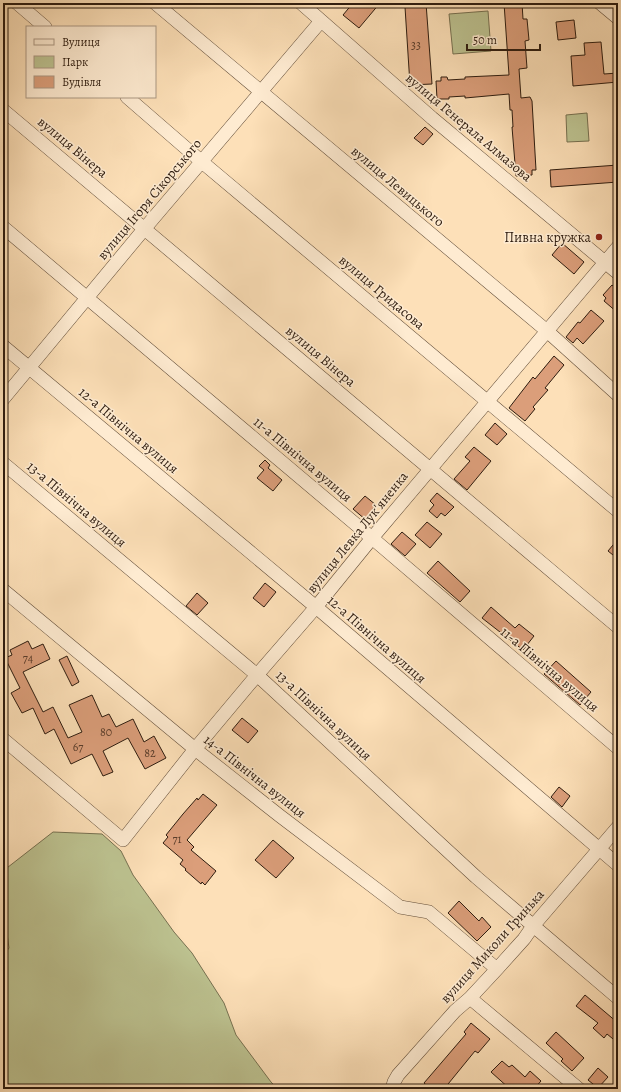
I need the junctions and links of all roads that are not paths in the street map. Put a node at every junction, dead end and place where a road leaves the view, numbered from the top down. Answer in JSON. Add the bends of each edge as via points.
{"nodes":[{"id":1,"x":17,"y":3,"type":"edge"},
{"id":2,"x":155,"y":3,"type":"edge"},
{"id":3,"x":300,"y":3,"type":"edge"},
{"id":4,"x":600,"y":3,"type":"edge"},
{"id":5,"x":618,"y":18,"type":"edge"},
{"id":6,"x":321,"y":20,"type":"junction"},
{"id":7,"x":44,"y":26,"type":"edge"},
{"id":8,"x":261,"y":92,"type":"junction"},
{"id":9,"x":128,"y":98,"type":"edge"},
{"id":10,"x":3,"y":110,"type":"edge"},
{"id":11,"x":202,"y":162,"type":"junction"},
{"id":12,"x":3,"y":227,"type":"edge"},
{"id":13,"x":145,"y":228,"type":"junction"},
{"id":14,"x":618,"y":247,"type":"edge"},
{"id":15,"x":605,"y":262,"type":"junction"},
{"id":16,"x":618,"y":273,"type":"edge"},
{"id":17,"x":87,"y":298,"type":"junction"},
{"id":18,"x":547,"y":331,"type":"junction"},
{"id":19,"x":3,"y":346,"type":"edge"},
{"id":20,"x":30,"y":368,"type":"junction"},
{"id":21,"x":618,"y":395,"type":"edge"},
{"id":22,"x":3,"y":399,"type":"edge"},
{"id":23,"x":488,"y":401,"type":"junction"},
{"id":24,"x":3,"y":463,"type":"edge"},
{"id":25,"x":430,"y":469,"type":"junction"},
{"id":26,"x":618,"y":511,"type":"edge"},
{"id":27,"x":372,"y":538,"type":"junction"},
{"id":28,"x":3,"y":590,"type":"edge"},
{"id":29,"x":316,"y":607,"type":"junction"},
{"id":30,"x":618,"y":627,"type":"edge"},
{"id":31,"x":257,"y":675,"type":"junction"},
{"id":32,"x":3,"y":739,"type":"edge"},
{"id":33,"x":618,"y":748,"type":"edge"},
{"id":34,"x":195,"y":749,"type":"junction"},
{"id":35,"x":618,"y":827,"type":"edge"},
{"id":36,"x":599,"y":850,"type":"junction"},
{"id":37,"x":618,"y":866,"type":"edge"},
{"id":38,"x":533,"y":926,"type":"junction"},
{"id":39,"x":497,"y":969,"type":"junction"},
{"id":40,"x":470,"y":998,"type":"junction"},
{"id":41,"x":618,"y":998,"type":"edge"},
{"id":42,"x":392,"y":1089,"type":"edge"},
{"id":43,"x":578,"y":1089,"type":"edge"}],
"edges":[{"from":1,"to":7,"type":"street"},
{"from":2,"to":8,"type":"street","name":"вулиця Левицького"},
{"from":3,"to":6,"type":"street","name":"вулиця Генерала Алмазова"},
{"from":4,"to":5,"type":"street"},
{"from":6,"to":8,"type":"street","name":"вулиця Ігоря Сікорського"},
{"from":6,"to":15,"type":"street","name":"вулиця Генерала Алмазова","via":[[432,118]]},
{"from":8,"to":11,"type":"street","name":"вулиця Ігоря Сікорського"},
{"from":8,"to":18,"type":"street","name":"вулиця Левицького"},
{"from":9,"to":11,"type":"street","name":"вулиця Гридасова"},
{"from":10,"to":13,"type":"street","name":"вулиця Вінера"},
{"from":11,"to":13,"type":"street","name":"вулиця Ігоря Сікорського"},
{"from":11,"to":23,"type":"street","name":"вулиця Гридасова"},
{"from":12,"to":17,"type":"street","name":"11-а Північна вулиця"},
{"from":13,"to":17,"type":"street","name":"вулиця Ігоря Сікорського"},
{"from":13,"to":25,"type":"street","name":"вулиця Вінера"},
{"from":14,"to":15,"type":"street","name":"вулиця Левка Лук'яненка"},
{"from":15,"to":16,"type":"street","name":"вулиця Генерала Алмазова"},
{"from":15,"to":18,"type":"street","name":"вулиця Левка Лук'яненка"},
{"from":17,"to":20,"type":"street","name":"вулиця Ігоря Сікорського"},
{"from":17,"to":27,"type":"street","name":"11-а Північна вулиця"},
{"from":18,"to":21,"type":"street","name":"вулиця Левицького"},
{"from":18,"to":23,"type":"street","name":"вулиця Левка Лук'яненка"},
{"from":19,"to":20,"type":"street","name":"12-а Північна вулиця"},
{"from":20,"to":22,"type":"street","name":"вулиця Ігоря Сікорського"},
{"from":20,"to":29,"type":"street","name":"12-а Північна вулиця"},
{"from":23,"to":25,"type":"street","name":"вулиця Левка Лук'яненка"},
{"from":23,"to":26,"type":"street","name":"вулиця Гридасова"},
{"from":24,"to":31,"type":"street","name":"13-а Північна вулиця"},
{"from":25,"to":27,"type":"street","name":"вулиця Левка Лук'яненка"},
{"from":25,"to":30,"type":"street","name":"вулиця Вінера"},
{"from":27,"to":29,"type":"street","name":"вулиця Левка Лук'яненка"},
{"from":27,"to":33,"type":"street","name":"11-а Північна вулиця"},
{"from":28,"to":34,"type":"street","name":"14-а Північна вулиця"},
{"from":29,"to":31,"type":"street","name":"вулиця Левка Лук'яненка"},
{"from":29,"to":36,"type":"street","name":"12-а Північна вулиця"},
{"from":31,"to":34,"type":"street","name":"вулиця Левка Лук'яненка"},
{"from":31,"to":38,"type":"street","name":"13-а Північна вулиця","via":[[476,877]]},
{"from":32,"to":34,"type":"street","name":"вулиця Левка Лук'яненка","via":[[123,840]]},
{"from":34,"to":39,"type":"street","name":"14-а Північна вулиця","via":[[400,906],[430,912]]},
{"from":35,"to":36,"type":"street","name":"вулиця Миколи Гринька"},
{"from":36,"to":37,"type":"street","name":"12-а Північна вулиця"},
{"from":36,"to":38,"type":"street","name":"вулиця Миколи Гринька"},
{"from":38,"to":39,"type":"street","name":"вулиця Миколи Гринька"},
{"from":38,"to":41,"type":"street","name":"13-а Північна вулиця"},
{"from":39,"to":40,"type":"street","name":"вулиця Миколи Гринька"},
{"from":40,"to":42,"type":"street","name":"вулиця Миколи Гринька","via":[[455,1011],[398,1075]]},
{"from":40,"to":43,"type":"street"}]}
